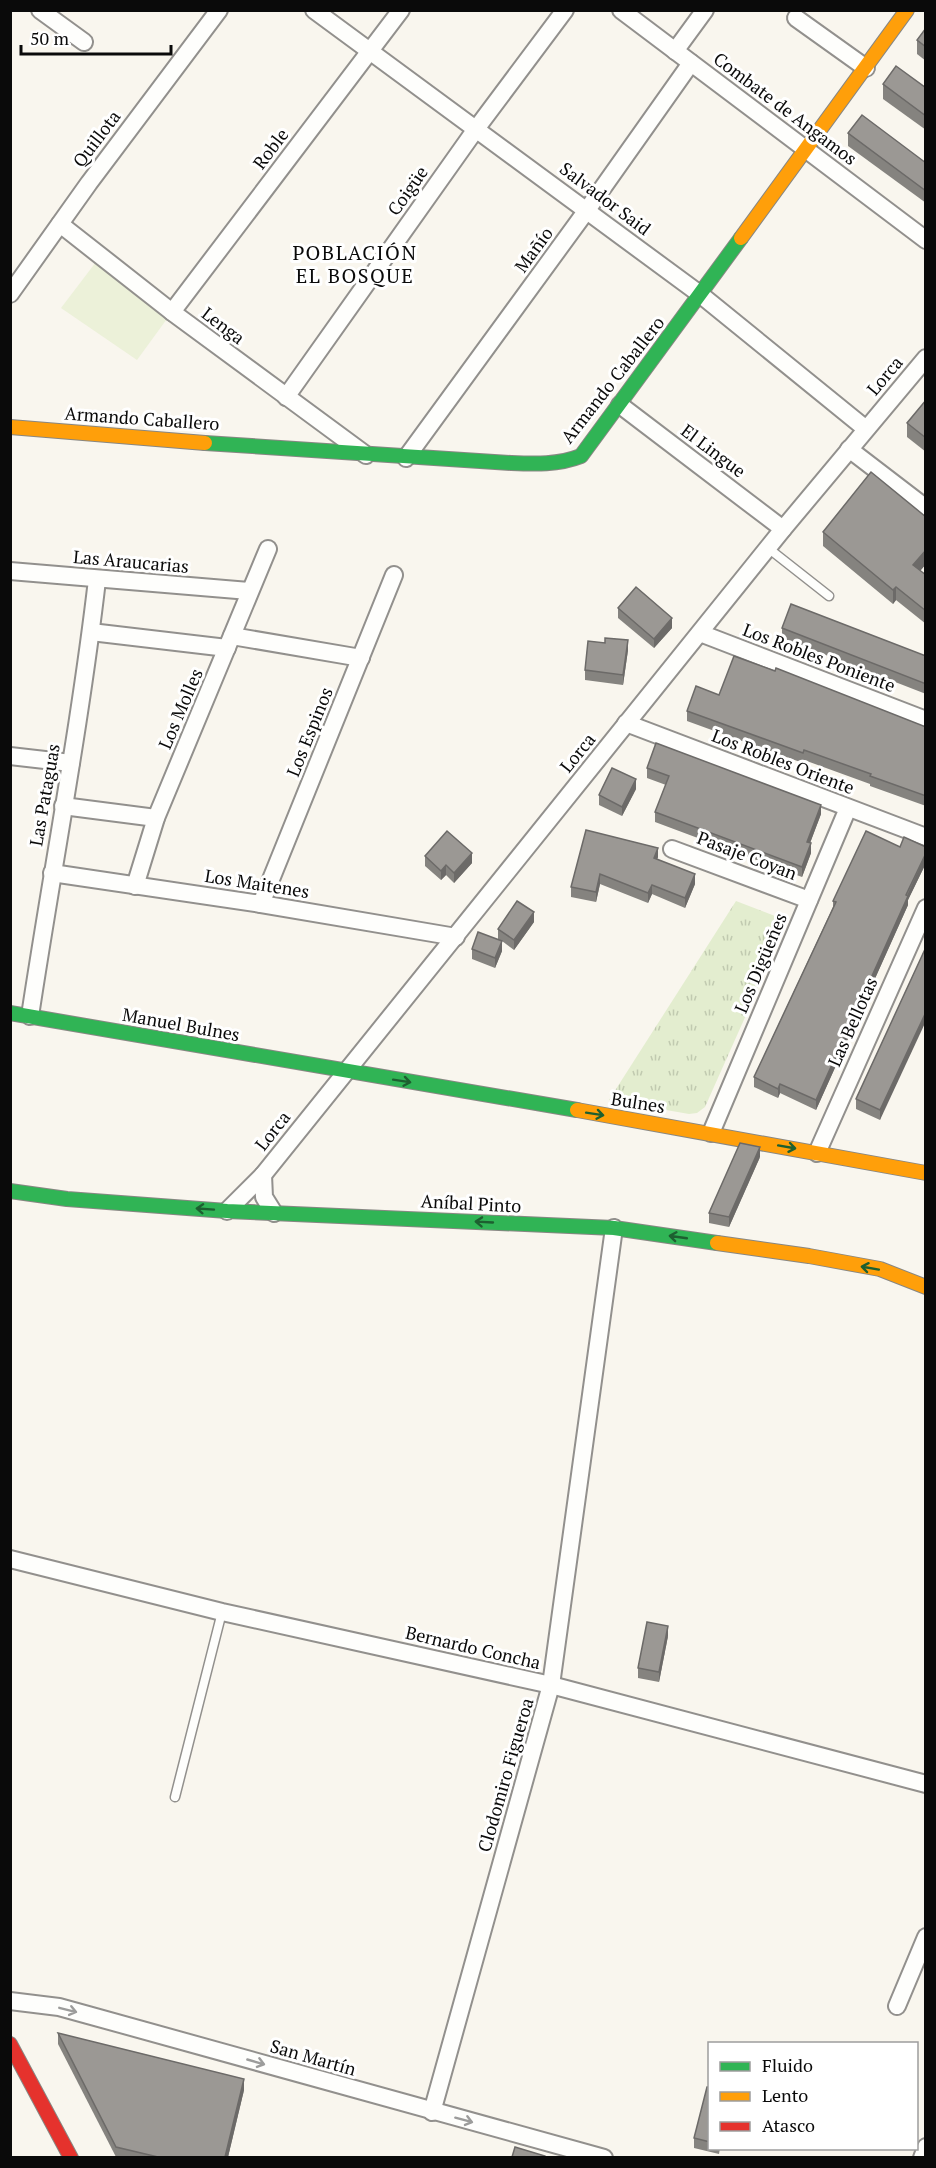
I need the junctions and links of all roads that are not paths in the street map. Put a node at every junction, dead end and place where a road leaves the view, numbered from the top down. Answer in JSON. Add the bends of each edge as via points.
{"nodes":[{"id":1,"x":40,"y":10,"type":"edge"},
{"id":2,"x":219,"y":10,"type":"edge"},
{"id":3,"x":314,"y":10,"type":"edge"},
{"id":4,"x":401,"y":10,"type":"edge"},
{"id":5,"x":565,"y":10,"type":"edge"},
{"id":6,"x":621,"y":10,"type":"edge"},
{"id":7,"x":705,"y":10,"type":"edge"},
{"id":8,"x":907,"y":10,"type":"edge"},
{"id":9,"x":796,"y":18,"type":"dead end"},
{"id":10,"x":84,"y":42,"type":"dead end"},
{"id":11,"x":675,"y":51,"type":"junction"},
{"id":12,"x":370,"y":52,"type":"junction"},
{"id":13,"x":691,"y":63,"type":"junction"},
{"id":14,"x":866,"y":68,"type":"junction"},
{"id":15,"x":476,"y":129,"type":"junction"},
{"id":16,"x":807,"y":150,"type":"junction"},
{"id":17,"x":587,"y":210,"type":"junction"},
{"id":18,"x":60,"y":224,"type":"junction"},
{"id":19,"x":926,"y":240,"type":"edge"},
{"id":20,"x":10,"y":294,"type":"edge"},
{"id":21,"x":701,"y":295,"type":"junction"},
{"id":22,"x":172,"y":312,"type":"junction"},
{"id":23,"x":926,"y":358,"type":"edge"},
{"id":24,"x":286,"y":397,"type":"junction"},
{"id":25,"x":620,"y":405,"type":"junction"},
{"id":26,"x":10,"y":427,"type":"edge"},
{"id":27,"x":866,"y":429,"type":"junction"},
{"id":28,"x":849,"y":449,"type":"junction"},
{"id":29,"x":367,"y":455,"type":"junction"},
{"id":30,"x":406,"y":458,"type":"junction"},
{"id":31,"x":926,"y":508,"type":"edge"},
{"id":32,"x":783,"y":529,"type":"junction"},
{"id":33,"x":768,"y":548,"type":"junction"},
{"id":34,"x":268,"y":549,"type":"dead end"},
{"id":35,"x":10,"y":571,"type":"edge"},
{"id":36,"x":394,"y":575,"type":"dead end"},
{"id":37,"x":97,"y":580,"type":"junction"},
{"id":38,"x":249,"y":591,"type":"junction"},
{"id":39,"x":829,"y":596,"type":"dead end"},
{"id":40,"x":91,"y":632,"type":"junction"},
{"id":41,"x":700,"y":633,"type":"junction"},
{"id":42,"x":230,"y":642,"type":"junction"},
{"id":43,"x":362,"y":658,"type":"junction"},
{"id":44,"x":926,"y":720,"type":"edge"},
{"id":45,"x":626,"y":723,"type":"junction"},
{"id":46,"x":10,"y":756,"type":"edge"},
{"id":47,"x":71,"y":764,"type":"junction"},
{"id":48,"x":63,"y":806,"type":"junction"},
{"id":49,"x":848,"y":808,"type":"junction"},
{"id":50,"x":156,"y":818,"type":"junction"},
{"id":51,"x":926,"y":837,"type":"edge"},
{"id":52,"x":672,"y":849,"type":"dead end"},
{"id":53,"x":52,"y":873,"type":"junction"},
{"id":54,"x":135,"y":886,"type":"junction"},
{"id":55,"x":809,"y":900,"type":"junction"},
{"id":56,"x":261,"y":904,"type":"junction"},
{"id":57,"x":926,"y":908,"type":"edge"},
{"id":58,"x":456,"y":937,"type":"junction"},
{"id":59,"x":10,"y":1013,"type":"edge"},
{"id":60,"x":30,"y":1016,"type":"junction"},
{"id":61,"x":345,"y":1072,"type":"junction"},
{"id":62,"x":711,"y":1133,"type":"junction"},
{"id":63,"x":817,"y":1153,"type":"junction"},
{"id":64,"x":926,"y":1173,"type":"edge"},
{"id":65,"x":263,"y":1175,"type":"junction"},
{"id":66,"x":10,"y":1191,"type":"edge"},
{"id":67,"x":227,"y":1211,"type":"junction"},
{"id":68,"x":274,"y":1213,"type":"junction"},
{"id":69,"x":614,"y":1228,"type":"junction"},
{"id":70,"x":926,"y":1287,"type":"edge"},
{"id":71,"x":10,"y":1559,"type":"edge"},
{"id":72,"x":222,"y":1612,"type":"junction"},
{"id":73,"x":551,"y":1685,"type":"junction"},
{"id":74,"x":926,"y":1784,"type":"edge"},
{"id":75,"x":175,"y":1797,"type":"dead end"},
{"id":76,"x":926,"y":1937,"type":"edge"},
{"id":77,"x":10,"y":2001,"type":"edge"},
{"id":78,"x":897,"y":2006,"type":"dead end"},
{"id":79,"x":10,"y":2044,"type":"edge"},
{"id":80,"x":432,"y":2112,"type":"junction"},
{"id":81,"x":926,"y":2147,"type":"edge"},
{"id":82,"x":71,"y":2157,"type":"edge"},
{"id":83,"x":604,"y":2157,"type":"edge"},
{"id":84,"x":922,"y":2157,"type":"edge"}],
"edges":[{"from":1,"to":10,"type":"street"},
{"from":2,"to":18,"type":"street","name":"Quillota"},
{"from":3,"to":12,"type":"street","name":"Salvador Said"},
{"from":4,"to":12,"type":"street","name":"Roble"},
{"from":5,"to":15,"type":"street","name":"Coigüe"},
{"from":6,"to":11,"type":"street","name":"Combate de Angamos"},
{"from":7,"to":11,"type":"street"},
{"from":8,"to":14,"type":"street","name":"Armando Caballero"},
{"from":9,"to":14,"type":"street"},
{"from":11,"to":13,"type":"street","name":"Combate de Angamos"},
{"from":12,"to":15,"type":"street","name":"Salvador Said"},
{"from":12,"to":22,"type":"street","name":"Roble"},
{"from":13,"to":16,"type":"street","name":"Combate de Angamos"},
{"from":13,"to":17,"type":"street","name":"Mañío"},
{"from":14,"to":16,"type":"street","name":"Armando Caballero"},
{"from":15,"to":17,"type":"street","name":"Salvador Said"},
{"from":15,"to":24,"type":"street","name":"Coigüe"},
{"from":16,"to":19,"type":"street","name":"Combate de Angamos"},
{"from":16,"to":21,"type":"street","name":"Armando Caballero"},
{"from":17,"to":21,"type":"street","name":"Salvador Said"},
{"from":17,"to":30,"type":"street","name":"Mañío"},
{"from":18,"to":20,"type":"street","name":"Quillota"},
{"from":18,"to":22,"type":"street","name":"Lenga"},
{"from":21,"to":25,"type":"street","name":"Armando Caballero"},
{"from":21,"to":27,"type":"street","name":"Salvador Said"},
{"from":22,"to":24,"type":"street","name":"Lenga"},
{"from":23,"to":27,"type":"street","name":"Lorca"},
{"from":24,"to":29,"type":"street","name":"Lenga"},
{"from":25,"to":30,"type":"street","name":"Armando Caballero","via":[[581,456],[571,461],[546,464]]},
{"from":25,"to":32,"type":"street","name":"El Lingue"},
{"from":26,"to":29,"type":"street","name":"Armando Caballero"},
{"from":27,"to":28,"type":"street","name":"Lorca"},
{"from":28,"to":31,"type":"street"},
{"from":28,"to":32,"type":"street","name":"Lorca"},
{"from":29,"to":30,"type":"street","name":"Armando Caballero"},
{"from":32,"to":33,"type":"street","name":"Lorca"},
{"from":33,"to":39,"type":"lane"},
{"from":33,"to":41,"type":"street","name":"Lorca"},
{"from":34,"to":38,"type":"street","name":"Los Molles"},
{"from":35,"to":37,"type":"street","name":"Las Araucarias"},
{"from":36,"to":43,"type":"street","name":"Los Espinos"},
{"from":37,"to":38,"type":"street","name":"Las Araucarias"},
{"from":37,"to":40,"type":"street","name":"Las Pataguas"},
{"from":38,"to":42,"type":"street","name":"Los Molles"},
{"from":40,"to":42,"type":"street"},
{"from":40,"to":47,"type":"street","name":"Las Pataguas"},
{"from":41,"to":44,"type":"street","name":"Los Robles Poniente"},
{"from":41,"to":45,"type":"street","name":"Lorca"},
{"from":42,"to":43,"type":"street"},
{"from":42,"to":50,"type":"street","name":"Los Molles"},
{"from":43,"to":56,"type":"street","name":"Los Espinos"},
{"from":45,"to":49,"type":"street","name":"Los Robles Oriente"},
{"from":45,"to":58,"type":"street","name":"Lorca"},
{"from":46,"to":47,"type":"street"},
{"from":47,"to":48,"type":"street","name":"Las Pataguas"},
{"from":48,"to":50,"type":"street"},
{"from":48,"to":53,"type":"street","name":"Las Pataguas"},
{"from":49,"to":51,"type":"street","name":"Los Robles Oriente"},
{"from":49,"to":55,"type":"street","name":"Los Digüeñes"},
{"from":50,"to":54,"type":"street","name":"Los Molles"},
{"from":52,"to":55,"type":"street","name":"Pasaje Coyan"},
{"from":53,"to":54,"type":"street","name":"Los Maitenes"},
{"from":53,"to":60,"type":"street","name":"Las Pataguas"},
{"from":54,"to":56,"type":"street","name":"Los Maitenes"},
{"from":55,"to":62,"type":"street","name":"Los Digüeñes"},
{"from":56,"to":58,"type":"street","name":"Los Maitenes"},
{"from":57,"to":63,"type":"street","name":"Las Bellotas"},
{"from":58,"to":61,"type":"street","name":"Lorca"},
{"from":59,"to":60,"type":"street","name":"Manuel Bulnes"},
{"from":60,"to":61,"type":"street","name":"Manuel Bulnes"},
{"from":61,"to":62,"type":"street","name":"Bulnes","one_way":true},
{"from":61,"to":65,"type":"street","name":"Lorca"},
{"from":62,"to":63,"type":"street","name":"Bulnes","one_way":true},
{"from":63,"to":64,"type":"street","name":"Bulnes"},
{"from":65,"to":67,"type":"street","name":"Lorca"},
{"from":65,"to":68,"type":"street","name":"Lorca","via":[[264,1197]]},
{"from":67,"to":66,"type":"street","name":"Aníbal Pinto","one_way":true},
{"from":67,"to":68,"type":"street","name":"Aníbal Pinto"},
{"from":69,"to":68,"type":"street","name":"Aníbal Pinto","one_way":true},
{"from":70,"to":69,"type":"street","name":"Aníbal Pinto","one_way":true,"via":[[880,1269]]},
{"from":69,"to":73,"type":"street","name":"Clodomiro Figueroa"},
{"from":71,"to":72,"type":"street","name":"Bernardo Concha"},
{"from":72,"to":73,"type":"street","name":"Bernardo Concha"},
{"from":72,"to":75,"type":"lane"},
{"from":73,"to":74,"type":"street","name":"Bernardo Concha"},
{"from":73,"to":80,"type":"street","name":"Clodomiro Figueroa"},
{"from":76,"to":78,"type":"street"},
{"from":77,"to":80,"type":"street","name":"San Martín","one_way":true,"via":[[59,2007]]},
{"from":79,"to":82,"type":"street"},
{"from":80,"to":83,"type":"street","name":"San Martín","one_way":true},
{"from":81,"to":84,"type":"street"}]}
